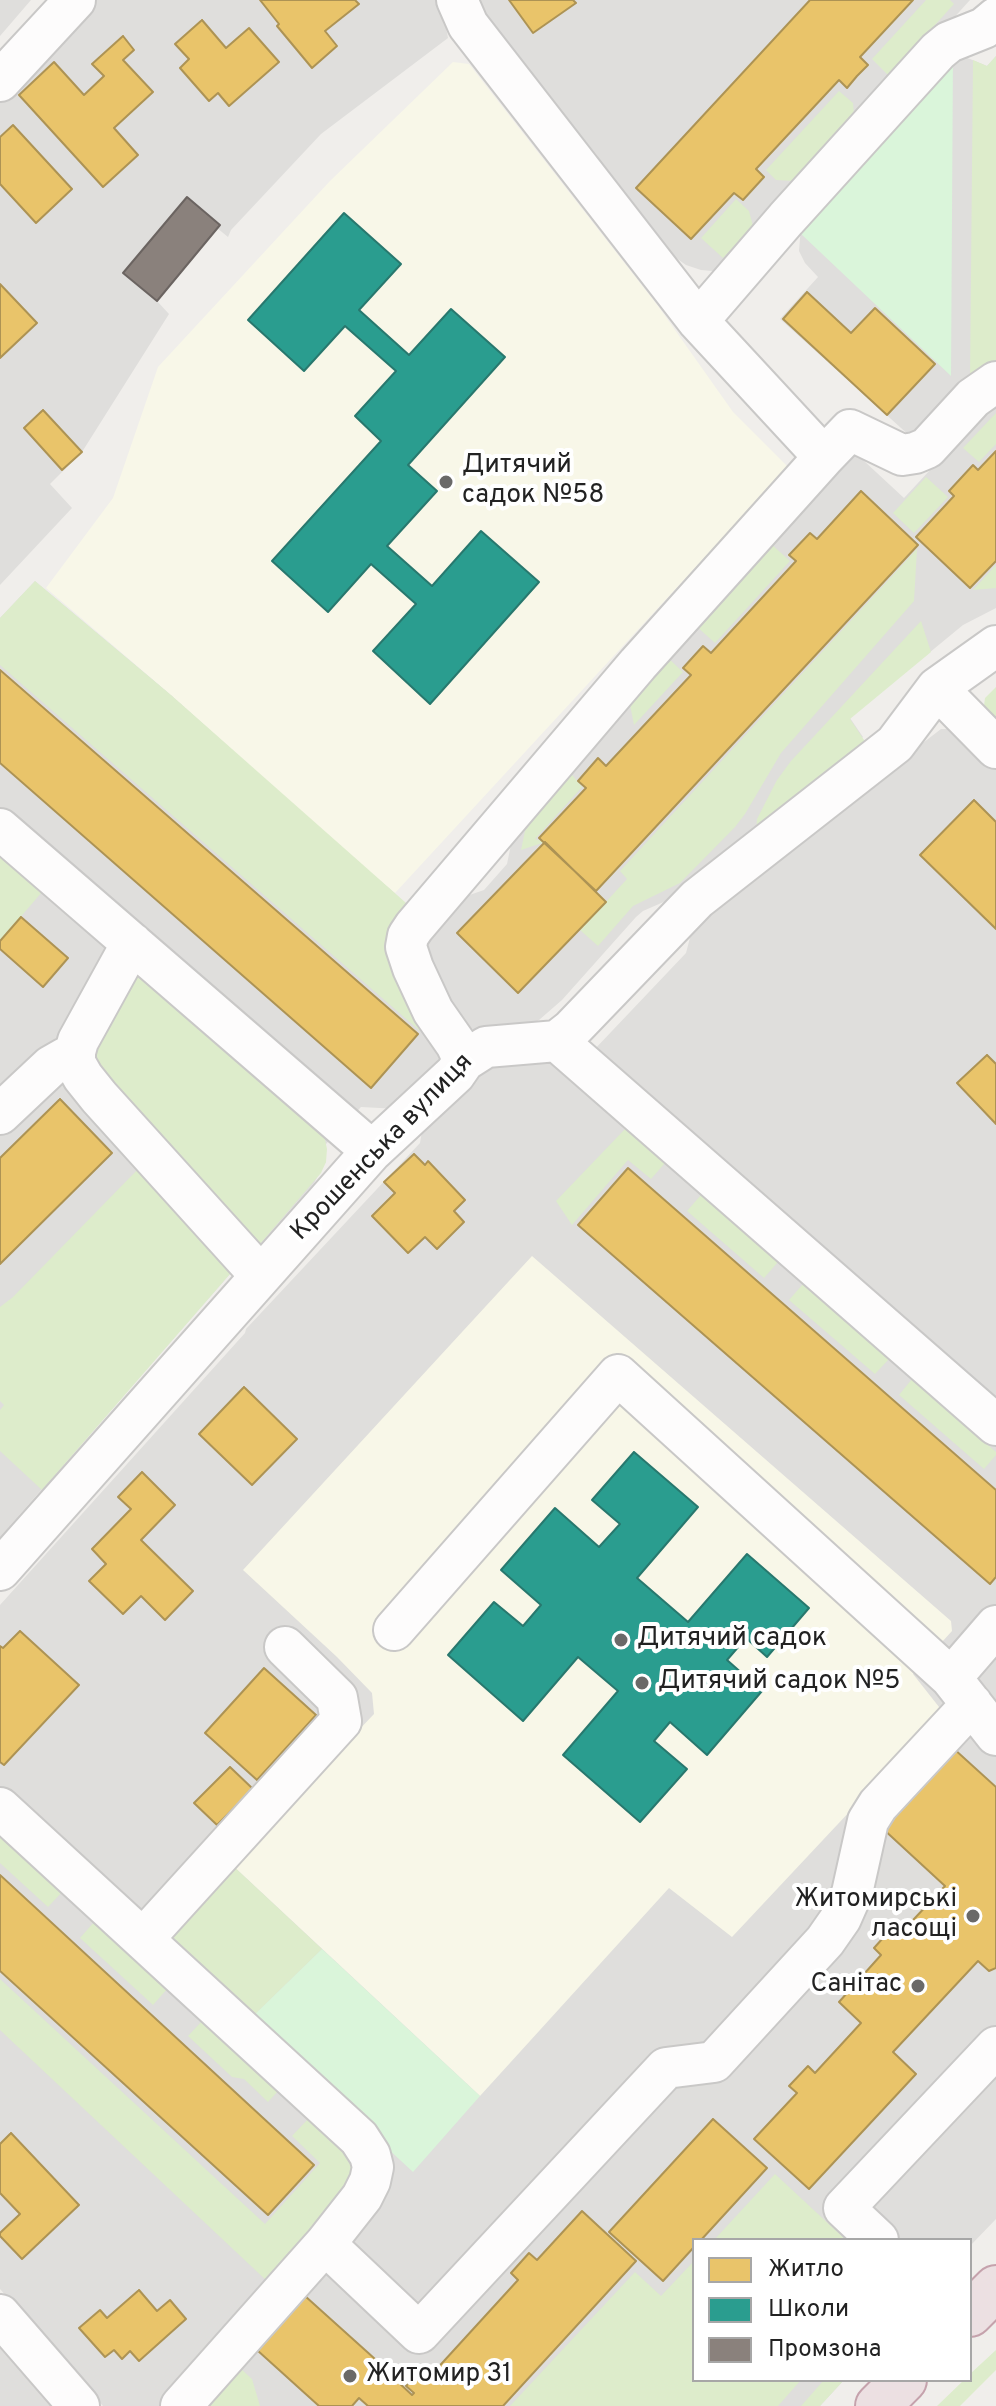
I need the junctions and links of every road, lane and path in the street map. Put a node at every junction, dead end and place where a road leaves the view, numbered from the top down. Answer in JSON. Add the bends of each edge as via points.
{"nodes":[{"id":1,"x":75,"y":0,"type":"edge"},
{"id":2,"x":457,"y":0,"type":"edge"},
{"id":3,"x":996,"y":18,"type":"edge"},
{"id":4,"x":0,"y":81,"type":"edge"},
{"id":5,"x":698,"y":321,"type":"junction"},
{"id":6,"x":996,"y":382,"type":"edge"},
{"id":7,"x":824,"y":457,"type":"junction"},
{"id":8,"x":996,"y":646,"type":"edge"},
{"id":9,"x":937,"y":688,"type":"junction"},
{"id":10,"x":996,"y":748,"type":"edge"},
{"id":11,"x":0,"y":829,"type":"edge"},
{"id":12,"x":132,"y":943,"type":"junction"},
{"id":13,"x":557,"y":1041,"type":"junction"},
{"id":14,"x":75,"y":1057,"type":"junction"},
{"id":15,"x":464,"y":1061,"type":"junction"},
{"id":16,"x":0,"y":1114,"type":"edge"},
{"id":17,"x":372,"y":1151,"type":"junction"},
{"id":18,"x":261,"y":1276,"type":"junction"},
{"id":19,"x":996,"y":1425,"type":"edge"},
{"id":20,"x":0,"y":1570,"type":"edge"},
{"id":21,"x":996,"y":1626,"type":"edge"},
{"id":22,"x":394,"y":1630,"type":"dead end"},
{"id":23,"x":285,"y":1647,"type":"dead end"},
{"id":24,"x":962,"y":1691,"type":"junction"},
{"id":25,"x":996,"y":1735,"type":"edge"},
{"id":26,"x":0,"y":1808,"type":"edge"},
{"id":27,"x":143,"y":1939,"type":"junction"},
{"id":28,"x":996,"y":2047,"type":"edge"},
{"id":29,"x":876,"y":2238,"type":"edge"},
{"id":30,"x":325,"y":2244,"type":"junction"},
{"id":31,"x":996,"y":2288,"type":"edge"},
{"id":32,"x":972,"y":2312,"type":"edge"},
{"id":33,"x":0,"y":2315,"type":"edge"},
{"id":34,"x":902,"y":2382,"type":"edge"},
{"id":35,"x":79,"y":2406,"type":"edge"},
{"id":36,"x":181,"y":2406,"type":"edge"},
{"id":37,"x":878,"y":2406,"type":"edge"}],
"edges":[{"from":1,"to":4,"type":"street"},
{"from":2,"to":5,"type":"street","via":[[468,25]]},
{"from":3,"to":5,"type":"street","via":[[938,51]]},
{"from":5,"to":7,"type":"street"},
{"from":6,"to":7,"type":"street","via":[[973,398],[927,448],[902,455],[850,430]]},
{"from":7,"to":15,"type":"street","via":[[647,654],[408,936],[413,968]]},
{"from":8,"to":9,"type":"street"},
{"from":9,"to":10,"type":"street"},
{"from":9,"to":13,"type":"street","via":[[895,744],[697,899]]},
{"from":11,"to":12,"type":"street"},
{"from":12,"to":14,"type":"street","via":[[78,1041]]},
{"from":12,"to":17,"type":"street"},
{"from":13,"to":15,"type":"street","name":"Крошенська вулиця","via":[[486,1047]]},
{"from":13,"to":19,"type":"street"},
{"from":14,"to":16,"type":"street","via":[[51,1066]]},
{"from":14,"to":18,"type":"street","via":[[99,1097]]},
{"from":15,"to":17,"type":"street","name":"Крошенська вулиця"},
{"from":17,"to":18,"type":"street","name":"Крошенська вулиця"},
{"from":18,"to":20,"type":"street","name":"Крошенська вулиця"},
{"from":21,"to":24,"type":"street"},
{"from":22,"to":24,"type":"street","via":[[618,1375]]},
{"from":23,"to":27,"type":"street","via":[[337,1698],[341,1721]]},
{"from":24,"to":25,"type":"street"},
{"from":24,"to":30,"type":"street","via":[[868,1821],[852,1893],[825,1941],[714,2062],[666,2068],[419,2333]]},
{"from":26,"to":27,"type":"street"},
{"from":27,"to":30,"type":"street","via":[[359,2138],[370,2155],[373,2167],[362,2197]]},
{"from":28,"to":29,"type":"street","via":[[844,2208]]},
{"from":30,"to":36,"type":"street"},
{"from":31,"to":32,"type":"highway"},
{"from":33,"to":35,"type":"street"},
{"from":34,"to":37,"type":"highway"}]}
